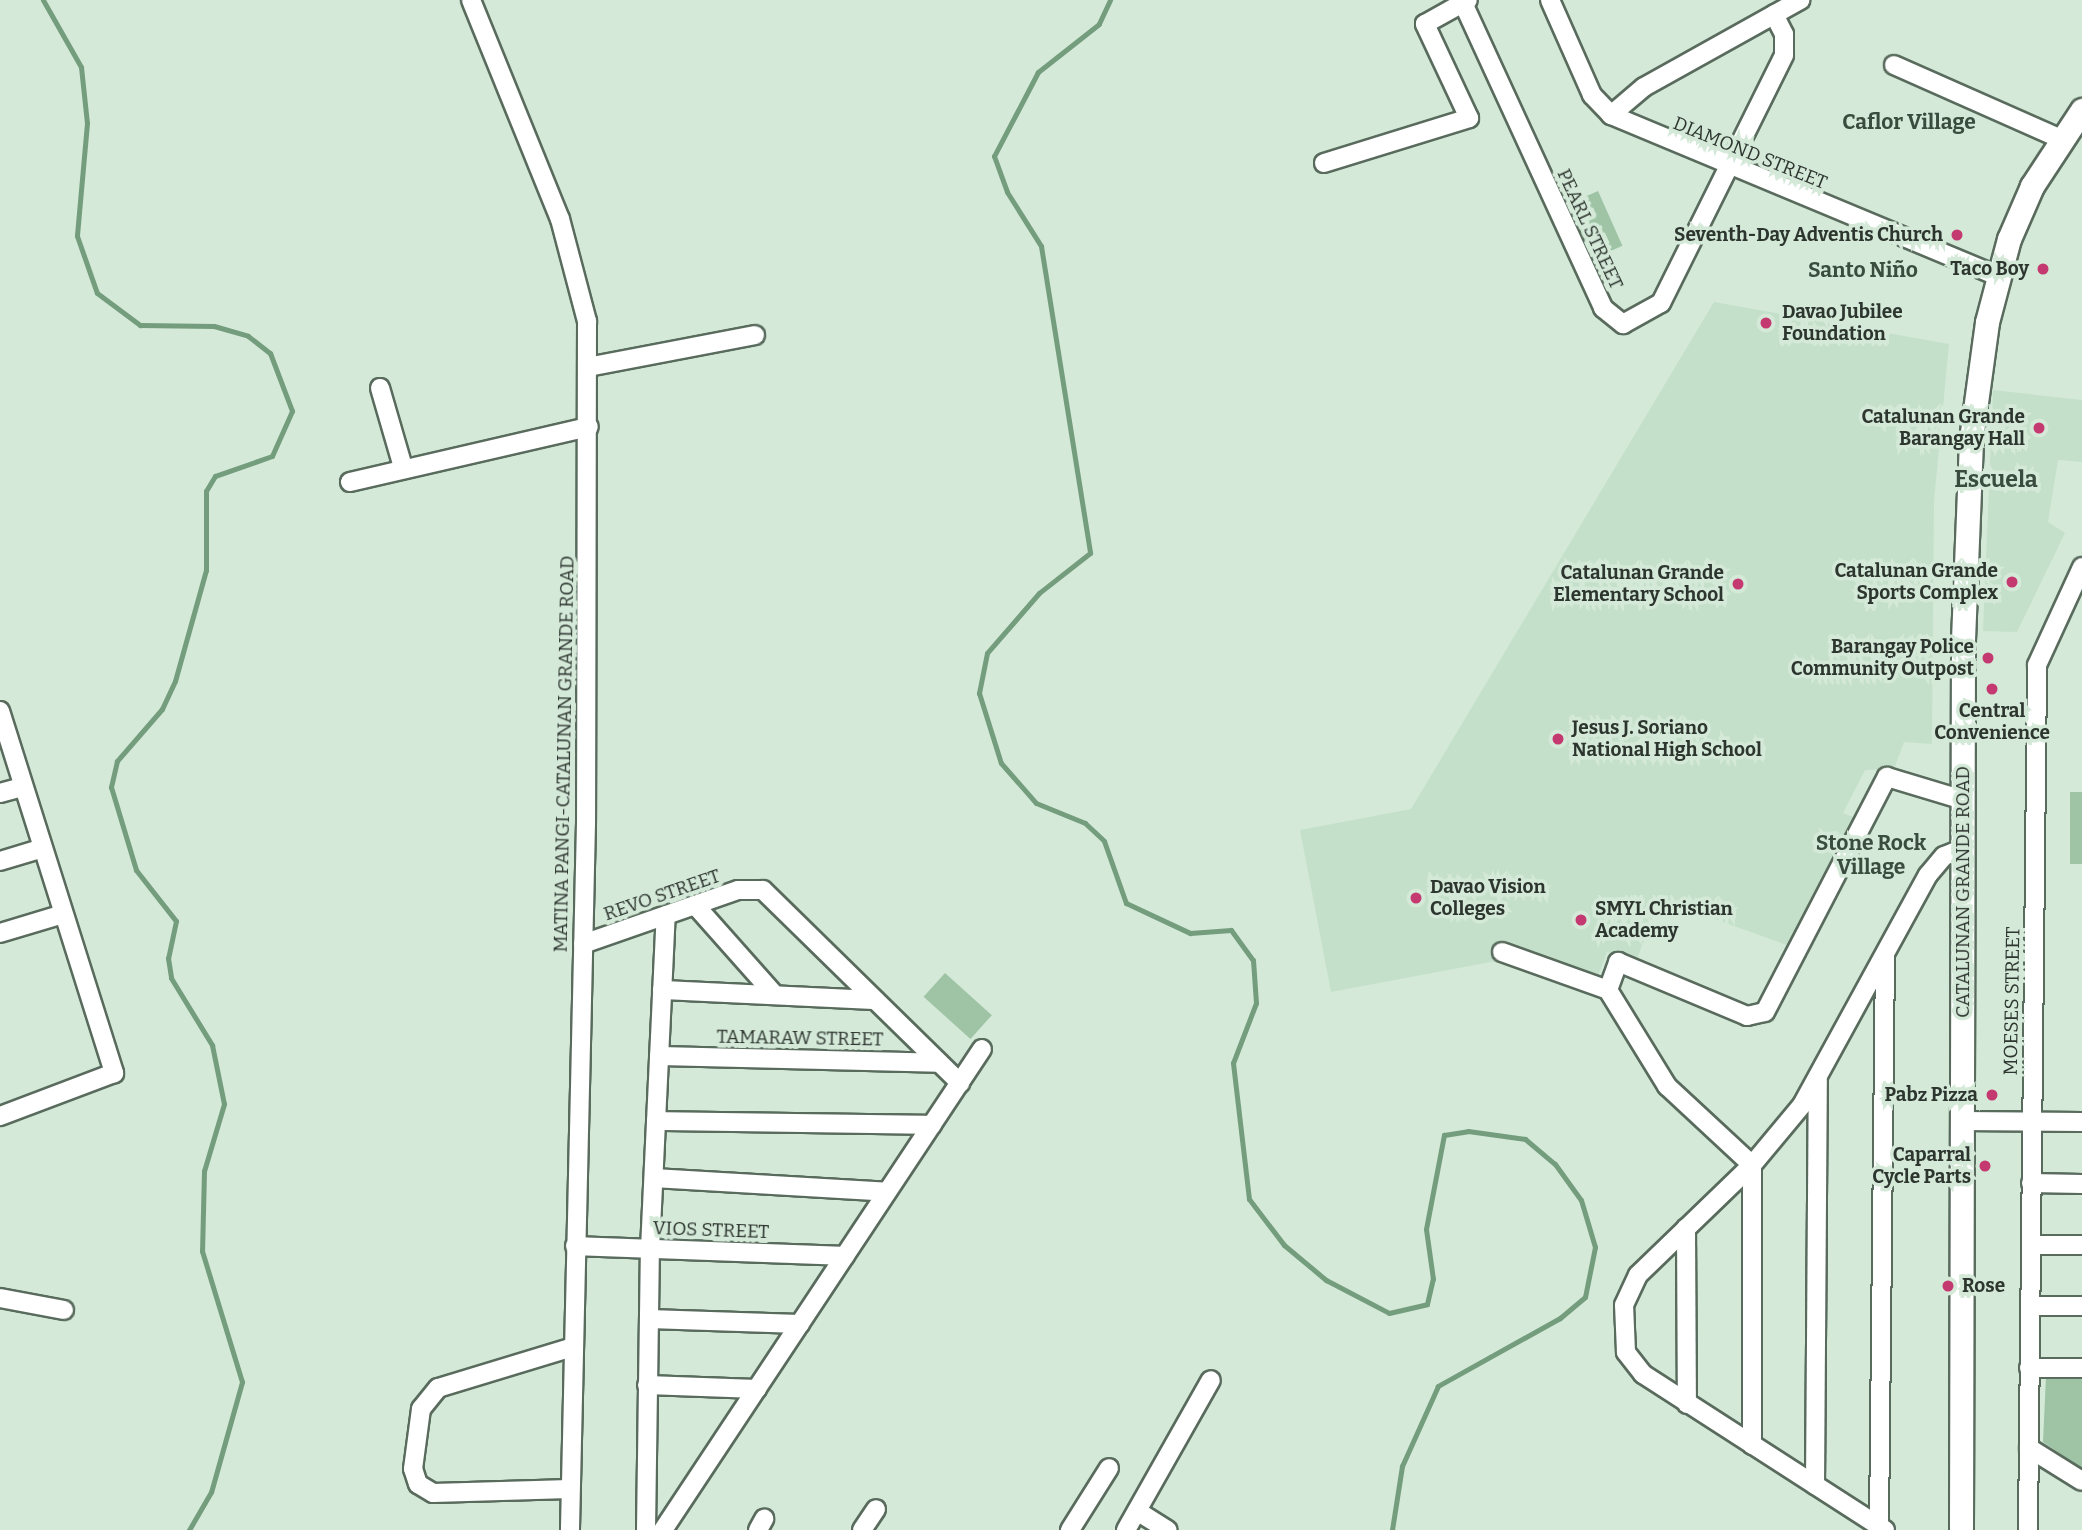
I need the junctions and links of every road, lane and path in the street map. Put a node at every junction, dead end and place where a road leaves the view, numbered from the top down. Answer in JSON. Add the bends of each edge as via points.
{"nodes":[{"id":1,"x":471,"y":0,"type":"edge"},
{"id":2,"x":1550,"y":0,"type":"edge"},
{"id":3,"x":1800,"y":0,"type":"edge"},
{"id":4,"x":1466,"y":1,"type":"edge"},
{"id":5,"x":1774,"y":14,"type":"junction"},
{"id":6,"x":1894,"y":65,"type":"dead end"},
{"id":7,"x":2082,"y":110,"type":"edge"},
{"id":8,"x":1611,"y":116,"type":"junction"},
{"id":9,"x":2061,"y":139,"type":"junction"},
{"id":10,"x":1324,"y":163,"type":"dead end"},
{"id":11,"x":1728,"y":167,"type":"junction"},
{"id":12,"x":1997,"y":276,"type":"junction"},
{"id":13,"x":755,"y":335,"type":"dead end"},
{"id":14,"x":587,"y":366,"type":"junction"},
{"id":15,"x":380,"y":388,"type":"dead end"},
{"id":16,"x":589,"y":427,"type":"junction"},
{"id":17,"x":403,"y":467,"type":"junction"},
{"id":18,"x":350,"y":482,"type":"dead end"},
{"id":19,"x":2082,"y":567,"type":"edge"},
{"id":20,"x":1,"y":718,"type":"edge"},
{"id":21,"x":22,"y":787,"type":"junction"},
{"id":22,"x":0,"y":793,"type":"edge"},
{"id":23,"x":1964,"y":800,"type":"junction"},
{"id":24,"x":1964,"y":848,"type":"junction"},
{"id":25,"x":40,"y":849,"type":"junction"},
{"id":26,"x":0,"y":861,"type":"edge"},
{"id":27,"x":695,"y":905,"type":"junction"},
{"id":28,"x":60,"y":915,"type":"junction"},
{"id":29,"x":666,"y":915,"type":"junction"},
{"id":30,"x":0,"y":933,"type":"edge"},
{"id":31,"x":583,"y":944,"type":"junction"},
{"id":32,"x":1885,"y":951,"type":"junction"},
{"id":33,"x":1502,"y":952,"type":"dead end"},
{"id":34,"x":662,"y":990,"type":"junction"},
{"id":35,"x":1608,"y":990,"type":"junction"},
{"id":36,"x":775,"y":995,"type":"junction"},
{"id":37,"x":875,"y":1000,"type":"junction"},
{"id":38,"x":982,"y":1049,"type":"dead end"},
{"id":39,"x":659,"y":1056,"type":"junction"},
{"id":40,"x":939,"y":1062,"type":"junction"},
{"id":41,"x":1818,"y":1080,"type":"junction"},
{"id":42,"x":960,"y":1083,"type":"junction"},
{"id":43,"x":0,"y":1116,"type":"edge"},
{"id":44,"x":656,"y":1121,"type":"junction"},
{"id":45,"x":1961,"y":1121,"type":"junction"},
{"id":46,"x":2032,"y":1122,"type":"junction"},
{"id":47,"x":2082,"y":1122,"type":"edge"},
{"id":48,"x":932,"y":1125,"type":"junction"},
{"id":49,"x":1752,"y":1165,"type":"junction"},
{"id":50,"x":654,"y":1178,"type":"junction"},
{"id":51,"x":2031,"y":1183,"type":"junction"},
{"id":52,"x":2082,"y":1184,"type":"edge"},
{"id":53,"x":887,"y":1192,"type":"junction"},
{"id":54,"x":1686,"y":1228,"type":"junction"},
{"id":55,"x":2031,"y":1245,"type":"junction"},
{"id":56,"x":2082,"y":1245,"type":"edge"},
{"id":57,"x":575,"y":1246,"type":"junction"},
{"id":58,"x":650,"y":1249,"type":"junction"},
{"id":59,"x":845,"y":1256,"type":"junction"},
{"id":60,"x":0,"y":1298,"type":"edge"},
{"id":61,"x":2030,"y":1306,"type":"junction"},
{"id":62,"x":2082,"y":1306,"type":"edge"},
{"id":63,"x":64,"y":1310,"type":"dead end"},
{"id":64,"x":649,"y":1319,"type":"junction"},
{"id":65,"x":800,"y":1324,"type":"junction"},
{"id":66,"x":573,"y":1348,"type":"junction"},
{"id":67,"x":2029,"y":1368,"type":"junction"},
{"id":68,"x":2082,"y":1368,"type":"edge"},
{"id":69,"x":1210,"y":1380,"type":"dead end"},
{"id":70,"x":647,"y":1385,"type":"junction"},
{"id":71,"x":757,"y":1389,"type":"junction"},
{"id":72,"x":1687,"y":1404,"type":"junction"},
{"id":73,"x":1752,"y":1445,"type":"junction"},
{"id":74,"x":2029,"y":1448,"type":"junction"},
{"id":75,"x":1108,"y":1468,"type":"dead end"},
{"id":76,"x":2082,"y":1481,"type":"edge"},
{"id":77,"x":1815,"y":1485,"type":"junction"},
{"id":78,"x":570,"y":1489,"type":"junction"},
{"id":79,"x":876,"y":1509,"type":"dead end"},
{"id":80,"x":1137,"y":1511,"type":"junction"},
{"id":81,"x":1882,"y":1528,"type":"edge"},
{"id":82,"x":569,"y":1530,"type":"edge"},
{"id":83,"x":646,"y":1530,"type":"edge"},
{"id":84,"x":663,"y":1530,"type":"edge"},
{"id":85,"x":862,"y":1530,"type":"edge"},
{"id":86,"x":1070,"y":1530,"type":"edge"},
{"id":87,"x":1126,"y":1530,"type":"edge"},
{"id":88,"x":1167,"y":1530,"type":"edge"},
{"id":89,"x":1961,"y":1530,"type":"edge"},
{"id":90,"x":2028,"y":1530,"type":"edge"}],
"edges":[{"from":1,"to":14,"type":"street","name":"MATINA PANGI-CATALUNAN GRANDE ROAD","via":[[572,254],[587,321]]},
{"from":2,"to":8,"type":"street","name":"DIAMOND STREET","via":[[1592,95]]},
{"from":3,"to":5,"type":"street"},
{"from":4,"to":10,"type":"street","via":[[1425,24],[1469,118]]},
{"from":4,"to":11,"type":"street","name":"PEARL STREET","via":[[1603,308],[1615,321],[1638,320],[1661,303]]},
{"from":5,"to":8,"type":"street","via":[[1644,87]]},
{"from":5,"to":11,"type":"street","via":[[1784,34],[1784,55]]},
{"from":6,"to":9,"type":"street"},
{"from":7,"to":9,"type":"main road","name":"CATALUNAN GRANDE ROAD"},
{"from":8,"to":11,"type":"street","name":"DIAMOND STREET"},
{"from":9,"to":12,"type":"main road","name":"CATALUNAN GRANDE ROAD","via":[[2019,211]]},
{"from":11,"to":12,"type":"street","name":"DIAMOND STREET"},
{"from":12,"to":23,"type":"main road","name":"CATALUNAN GRANDE ROAD","via":[[1976,393],[1967,508]]},
{"from":13,"to":14,"type":"street"},
{"from":14,"to":16,"type":"street","name":"MATINA PANGI-CATALUNAN GRANDE ROAD"},
{"from":15,"to":17,"type":"street"},
{"from":16,"to":17,"type":"street"},
{"from":16,"to":31,"type":"street","name":"MATINA PANGI-CATALUNAN GRANDE ROAD"},
{"from":17,"to":18,"type":"street"},
{"from":19,"to":46,"type":"street","name":"MOESES STREET","via":[[2037,665]]},
{"from":20,"to":21,"type":"street"},
{"from":21,"to":22,"type":"street"},
{"from":21,"to":25,"type":"street"},
{"from":23,"to":24,"type":"main road","name":"CATALUNAN GRANDE ROAD"},
{"from":23,"to":35,"type":"street","via":[[1887,777],[1765,1012],[1747,1016],[1618,962]]},
{"from":24,"to":32,"type":"street","via":[[1937,863]]},
{"from":24,"to":45,"type":"main road","name":"CATALUNAN GRANDE ROAD"},
{"from":25,"to":26,"type":"street"},
{"from":25,"to":28,"type":"street"},
{"from":27,"to":29,"type":"street","name":"REVO STREET"},
{"from":27,"to":36,"type":"street"},
{"from":27,"to":37,"type":"street","name":"REVO STREET","via":[[755,888]]},
{"from":28,"to":30,"type":"street"},
{"from":28,"to":43,"type":"street","via":[[114,1073]]},
{"from":29,"to":31,"type":"street","name":"REVO STREET"},
{"from":29,"to":34,"type":"street"},
{"from":31,"to":57,"type":"street","name":"MATINA PANGI-CATALUNAN GRANDE ROAD"},
{"from":32,"to":41,"type":"street"},
{"from":32,"to":81,"type":"street"},
{"from":33,"to":35,"type":"street"},
{"from":34,"to":36,"type":"street"},
{"from":34,"to":39,"type":"street"},
{"from":35,"to":49,"type":"street","via":[[1667,1086]]},
{"from":36,"to":37,"type":"street"},
{"from":37,"to":40,"type":"street"},
{"from":38,"to":42,"type":"street"},
{"from":39,"to":40,"type":"street","name":"TAMARAW STREET"},
{"from":39,"to":44,"type":"street"},
{"from":40,"to":42,"type":"street"},
{"from":41,"to":49,"type":"street"},
{"from":41,"to":77,"type":"street"},
{"from":42,"to":48,"type":"street"},
{"from":44,"to":48,"type":"street"},
{"from":44,"to":50,"type":"street"},
{"from":45,"to":46,"type":"street"},
{"from":45,"to":89,"type":"main road","name":"CATALUNAN GRANDE ROAD"},
{"from":46,"to":47,"type":"street"},
{"from":46,"to":51,"type":"street","name":"MOESES STREET"},
{"from":48,"to":53,"type":"street"},
{"from":49,"to":54,"type":"street"},
{"from":49,"to":73,"type":"street"},
{"from":50,"to":53,"type":"street"},
{"from":50,"to":58,"type":"street"},
{"from":51,"to":52,"type":"street"},
{"from":51,"to":55,"type":"street","name":"MOESES STREET"},
{"from":53,"to":59,"type":"street"},
{"from":54,"to":72,"type":"street"},
{"from":54,"to":72,"type":"street","via":[[1629,1288],[1622,1329],[1632,1363]]},
{"from":55,"to":56,"type":"street"},
{"from":55,"to":61,"type":"street","name":"MOESES STREET"},
{"from":57,"to":58,"type":"street","name":"VIOS STREET"},
{"from":57,"to":66,"type":"street","name":"MATINA PANGI-CATALUNAN GRANDE ROAD"},
{"from":58,"to":59,"type":"street","name":"VIOS STREET"},
{"from":58,"to":64,"type":"street"},
{"from":59,"to":65,"type":"street"},
{"from":60,"to":63,"type":"street"},
{"from":61,"to":62,"type":"street"},
{"from":61,"to":67,"type":"street","name":"MOESES STREET"},
{"from":64,"to":65,"type":"street"},
{"from":64,"to":70,"type":"street"},
{"from":65,"to":71,"type":"street"},
{"from":66,"to":78,"type":"street","name":"MATINA PANGI-CATALUNAN GRANDE ROAD"},
{"from":66,"to":78,"type":"street","via":[[438,1388],[421,1409],[413,1468],[418,1484],[433,1493]]},
{"from":67,"to":68,"type":"street"},
{"from":67,"to":74,"type":"street","name":"MOESES STREET"},
{"from":69,"to":80,"type":"street"},
{"from":70,"to":71,"type":"street"},
{"from":70,"to":83,"type":"street"},
{"from":71,"to":84,"type":"street"},
{"from":72,"to":73,"type":"street"},
{"from":73,"to":77,"type":"street"},
{"from":74,"to":76,"type":"street"},
{"from":74,"to":90,"type":"street","name":"MOESES STREET"},
{"from":75,"to":86,"type":"street"},
{"from":77,"to":81,"type":"street"},
{"from":78,"to":82,"type":"street","name":"MATINA PANGI-CATALUNAN GRANDE ROAD"},
{"from":79,"to":85,"type":"street"},
{"from":80,"to":87,"type":"street"},
{"from":80,"to":88,"type":"street"}]}
